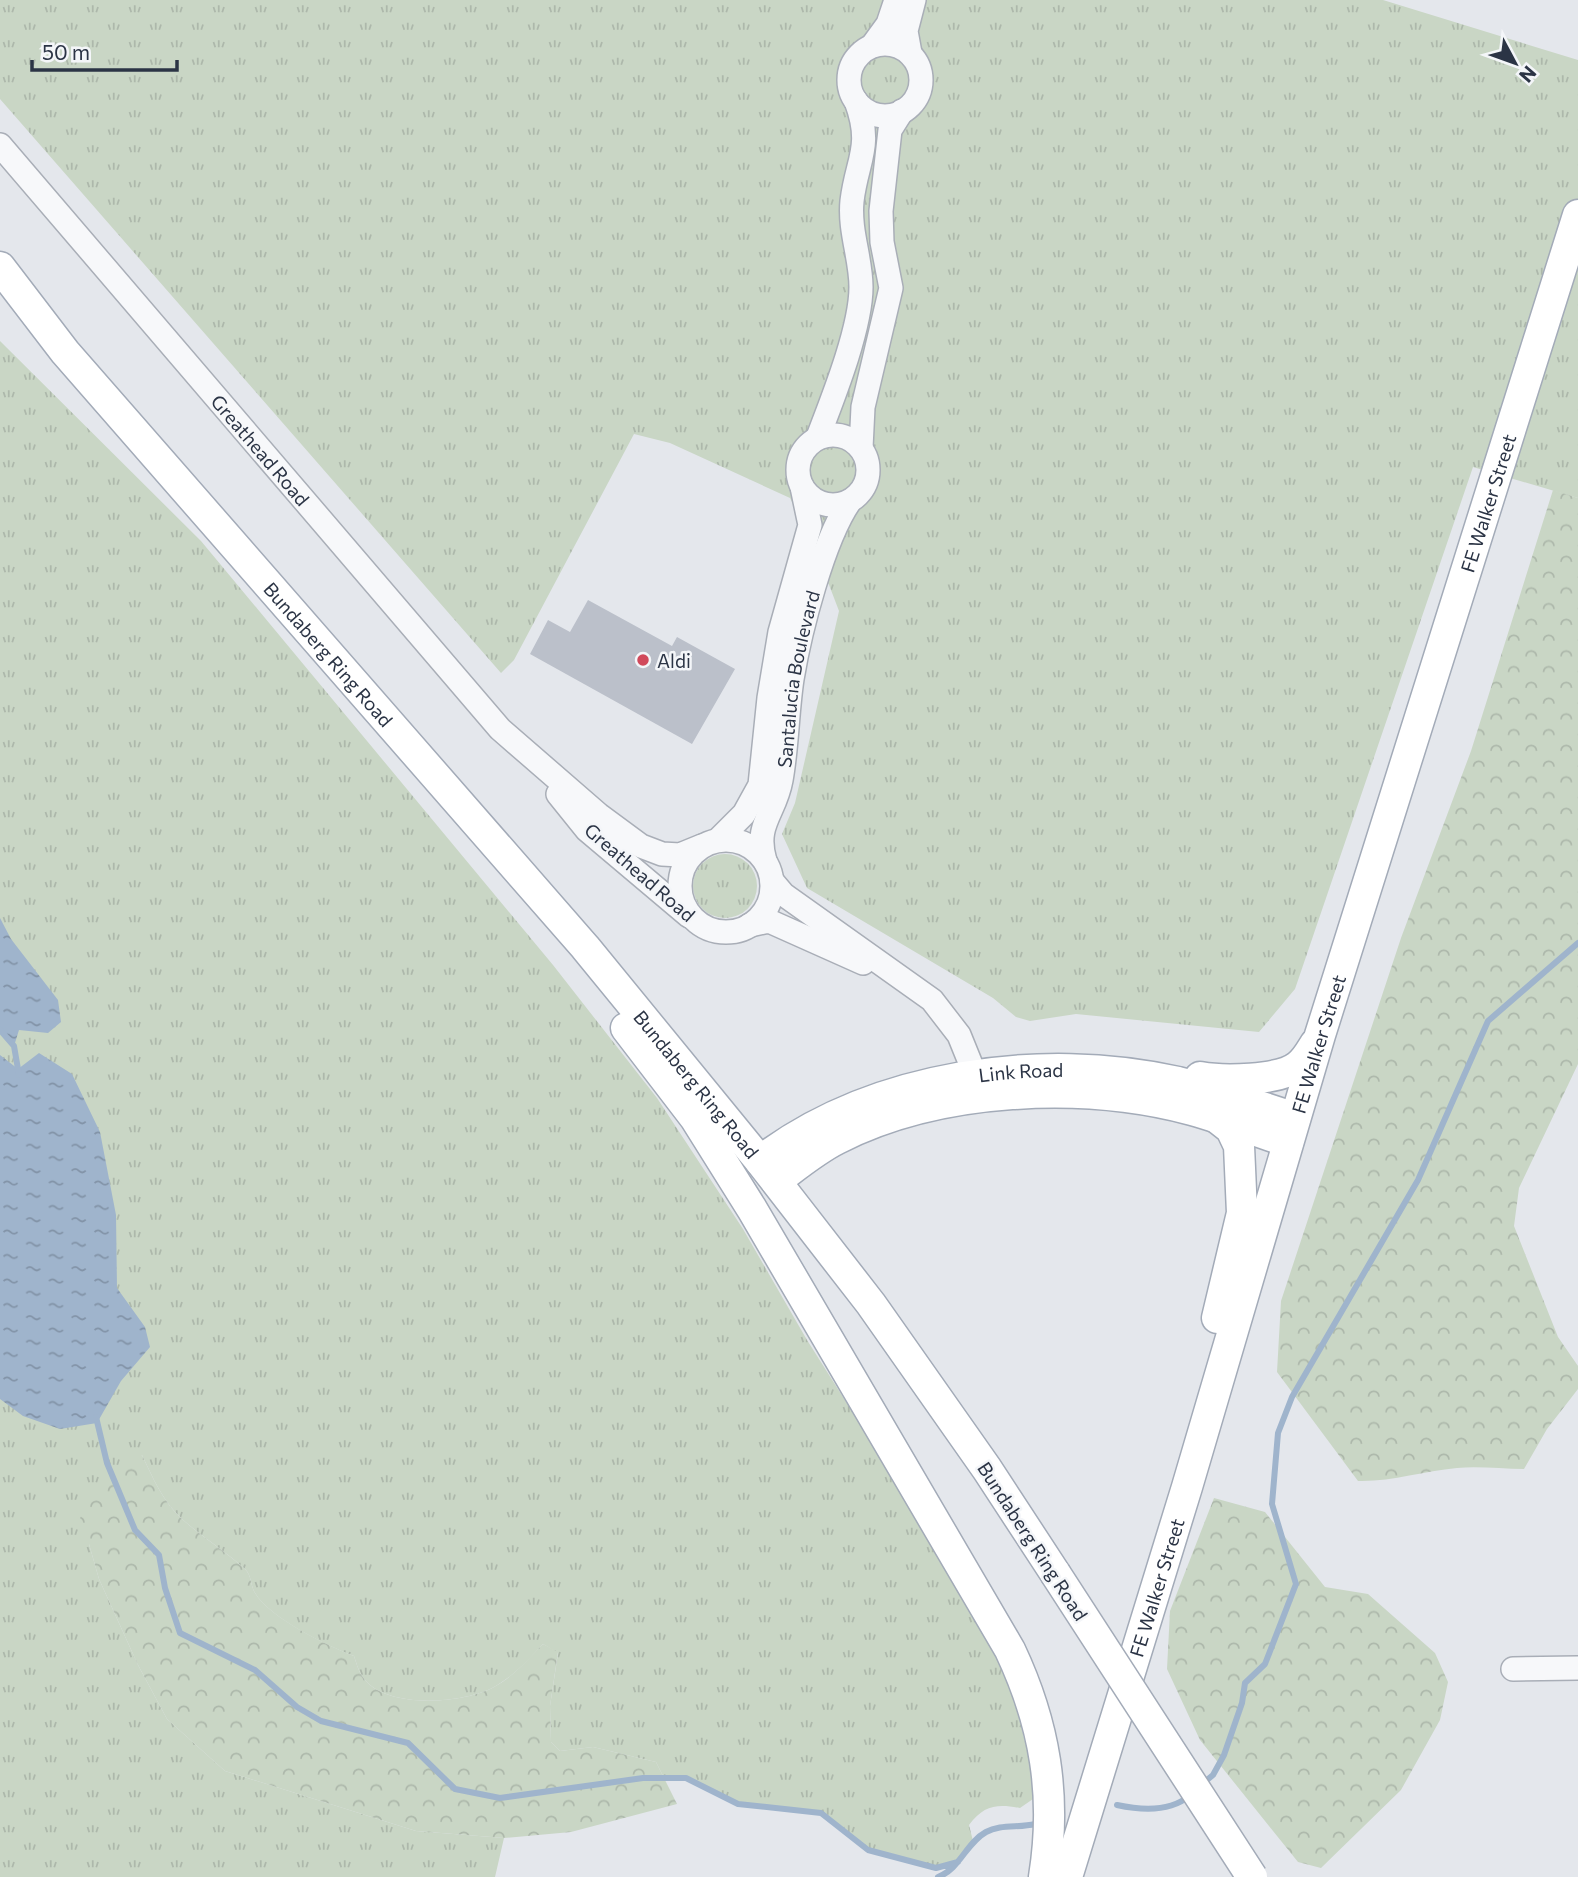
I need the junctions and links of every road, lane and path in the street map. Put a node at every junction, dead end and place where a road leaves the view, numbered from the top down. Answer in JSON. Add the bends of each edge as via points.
{"nodes":[{"id":1,"x":896,"y":0,"type":"edge"},
{"id":2,"x":914,"y":0,"type":"edge"},
{"id":3,"x":872,"y":46,"type":"junction"},
{"id":4,"x":910,"y":54,"type":"junction"},
{"id":5,"x":856,"y":101,"type":"junction"},
{"id":6,"x":902,"y":111,"type":"junction"},
{"id":7,"x":0,"y":145,"type":"edge"},
{"id":8,"x":1578,"y":215,"type":"edge"},
{"id":9,"x":0,"y":267,"type":"edge"},
{"id":10,"x":0,"y":290,"type":"edge"},
{"id":11,"x":65,"y":352,"type":"junction"},
{"id":12,"x":818,"y":437,"type":"junction"},
{"id":13,"x":861,"y":448,"type":"junction"},
{"id":14,"x":802,"y":487,"type":"junction"},
{"id":15,"x":850,"y":501,"type":"junction"},
{"id":16,"x":524,"y":753,"type":"junction"},
{"id":17,"x":710,"y":843,"type":"junction"},
{"id":18,"x":769,"y":871,"type":"junction"},
{"id":19,"x":751,"y":925,"type":"junction"},
{"id":20,"x":702,"y":926,"type":"junction"},
{"id":21,"x":585,"y":947,"type":"junction"},
{"id":22,"x":908,"y":982,"type":"junction"},
{"id":23,"x":1320,"y":1035,"type":"junction"},
{"id":24,"x":1102,"y":1071,"type":"junction"},
{"id":25,"x":978,"y":1087,"type":"junction"},
{"id":26,"x":1217,"y":1118,"type":"junction"},
{"id":27,"x":1292,"y":1130,"type":"junction"},
{"id":28,"x":768,"y":1171,"type":"junction"},
{"id":29,"x":1198,"y":1446,"type":"junction"},
{"id":30,"x":1578,"y":1668,"type":"edge"},
{"id":31,"x":1513,"y":1669,"type":"dead end"},
{"id":32,"x":1044,"y":1877,"type":"edge"},
{"id":33,"x":1067,"y":1877,"type":"edge"},
{"id":34,"x":1252,"y":1877,"type":"edge"}],
"edges":[{"from":1,"to":3,"type":"street","via":[[888,24]]},
{"from":2,"to":4,"type":"street","via":[[906,31]]},
{"from":3,"to":4,"type":"street","via":[[892,44]]},
{"from":3,"to":5,"type":"street","via":[[850,70]]},
{"from":4,"to":6,"type":"street","via":[[917,62],[921,84]]},
{"from":5,"to":6,"type":"street","via":[[863,109],[883,116]]},
{"from":5,"to":12,"type":"street","via":[[865,146],[851,217],[861,288],[833,398]]},
{"from":6,"to":13,"type":"street","via":[[890,130],[881,211],[891,288],[863,407]]},
{"from":7,"to":16,"type":"street","name":"Greathead Road"},
{"from":8,"to":23,"type":"main road","name":"FE Walker Street"},
{"from":9,"to":11,"type":"main road","name":"Bundaberg Ring Road"},
{"from":10,"to":11,"type":"main road","name":"Bundaberg Ring Road"},
{"from":11,"to":21,"type":"main road","name":"Bundaberg Ring Road"},
{"from":12,"to":13,"type":"street","via":[[845,436]]},
{"from":12,"to":14,"type":"street","via":[[801,455],[798,477]]},
{"from":13,"to":15,"type":"street","via":[[869,473],[863,489]]},
{"from":14,"to":15,"type":"street","via":[[828,505]]},
{"from":14,"to":17,"type":"street","name":"Santalucia Boulevard","via":[[810,524],[773,667],[760,785],[744,814]]},
{"from":15,"to":18,"type":"street","name":"Santalucia Boulevard","via":[[829,536],[796,660],[779,790],[760,843]]},
{"from":16,"to":17,"type":"street","name":"Greathead Road","via":[[640,846],[680,855]]},
{"from":16,"to":20,"type":"street","name":"Greathead Road","via":[[587,830]]},
{"from":17,"to":18,"type":"street","name":"Greathead Road","via":[[745,843]]},
{"from":17,"to":20,"type":"street","name":"Greathead Road","via":[[690,856],[679,886],[690,916]]},
{"from":18,"to":19,"type":"street","via":[[767,906]]},
{"from":18,"to":22,"type":"street","name":"Greathead Road","via":[[783,894]]},
{"from":19,"to":20,"type":"street","name":"Greathead Road","via":[[727,932]]},
{"from":19,"to":22,"type":"street","name":"Greathead Road","via":[[769,922]]},
{"from":21,"to":28,"type":"main road","name":"Bundaberg Ring Road"},
{"from":21,"to":32,"type":"main road","via":[[622,1023],[695,1118],[752,1209],[1010,1650],[1034,1707],[1046,1758],[1051,1836]]},
{"from":22,"to":25,"type":"street","name":"Greathead Road","via":[[945,1014],[959,1034]]},
{"from":23,"to":24,"type":"main road","via":[[1306,1058],[1289,1072],[1220,1080],[1150,1067]]},
{"from":23,"to":27,"type":"main road","name":"FE Walker Street"},
{"from":24,"to":25,"type":"main road","name":"Link Road","via":[[1034,1071]]},
{"from":24,"to":27,"type":"main road","name":"Link Road","via":[[1176,1082]]},
{"from":25,"to":26,"type":"main road","name":"Link Road","via":[[1152,1101]]},
{"from":25,"to":28,"type":"main road","name":"Link Road","via":[[855,1131]]},
{"from":26,"to":27,"type":"main road","name":"Link Road"},
{"from":26,"to":29,"type":"main road","via":[[1231,1129],[1239,1146],[1242,1213],[1215,1326]]},
{"from":27,"to":29,"type":"main road","name":"FE Walker Street"},
{"from":28,"to":34,"type":"main road","name":"Bundaberg Ring Road","bridge":true,"via":[[871,1304],[1055,1573]]},
{"from":29,"to":33,"type":"main road","name":"FE Walker Street"},
{"from":30,"to":31,"type":"street"}]}
